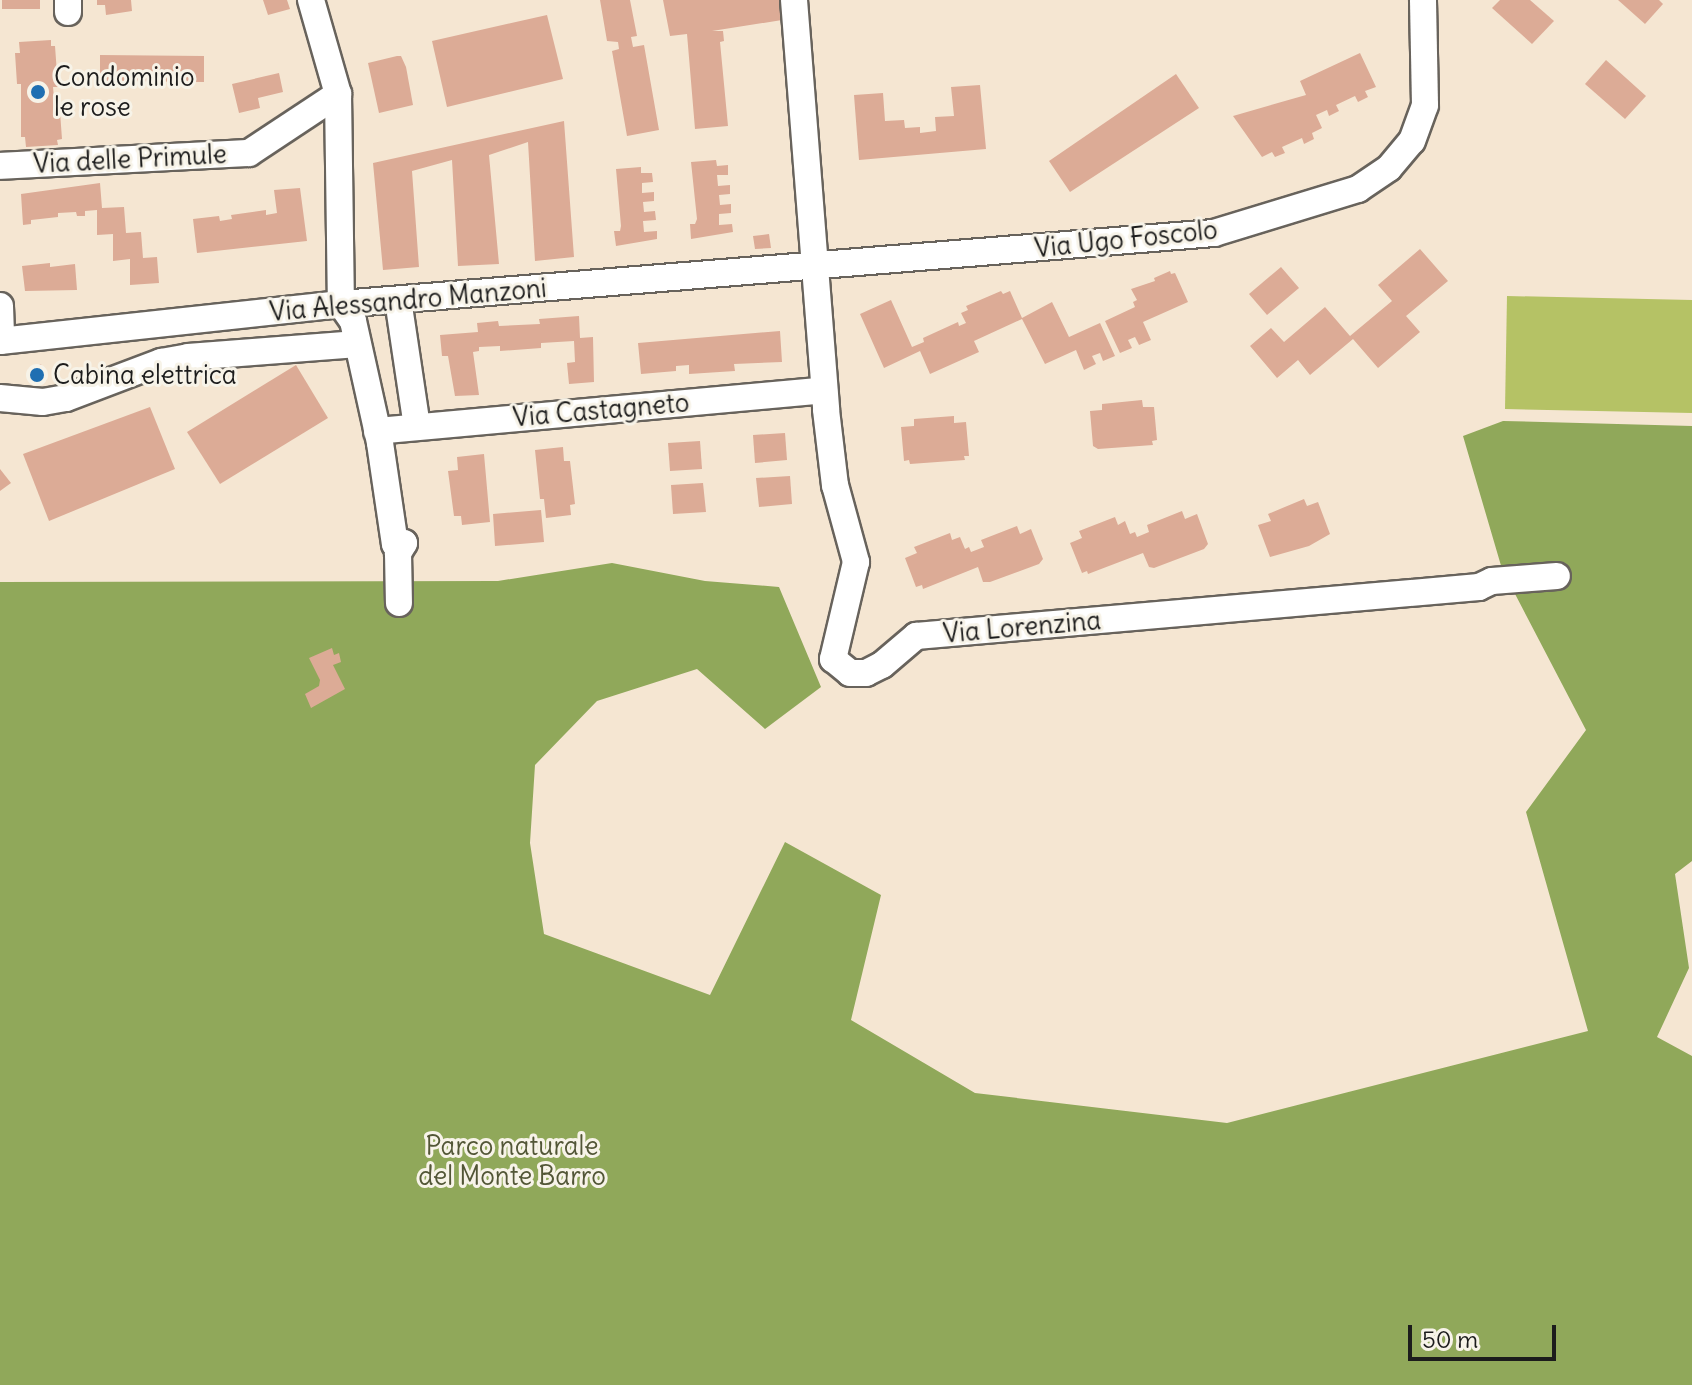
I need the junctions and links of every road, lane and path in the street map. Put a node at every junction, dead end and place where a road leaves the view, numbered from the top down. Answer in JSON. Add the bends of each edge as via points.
{"nodes":[{"id":1,"x":311,"y":0,"type":"edge"},
{"id":2,"x":794,"y":0,"type":"edge"},
{"id":3,"x":1423,"y":0,"type":"edge"},
{"id":4,"x":338,"y":94,"type":"junction"},
{"id":5,"x":0,"y":166,"type":"edge"},
{"id":6,"x":816,"y":267,"type":"junction"},
{"id":7,"x":341,"y":304,"type":"junction"},
{"id":8,"x":0,"y":306,"type":"edge"},
{"id":9,"x":400,"y":313,"type":"dead end"},
{"id":10,"x":0,"y":341,"type":"edge"},
{"id":11,"x":358,"y":344,"type":"junction"},
{"id":12,"x":824,"y":390,"type":"junction"},
{"id":13,"x":0,"y":398,"type":"edge"},
{"id":14,"x":417,"y":427,"type":"junction"},
{"id":15,"x":377,"y":431,"type":"junction"},
{"id":16,"x":1557,"y":576,"type":"dead end"},
{"id":17,"x":399,"y":603,"type":"dead end"}],
"edges":[{"from":1,"to":4,"type":"street"},
{"from":2,"to":6,"type":"street","name":"Via Lorenzina"},
{"from":3,"to":6,"type":"street","name":"Via Ugo Foscolo","via":[[1425,105],[1412,141],[1389,168],[1358,189],[1214,233]]},
{"from":4,"to":5,"type":"street","name":"Via delle Primule","via":[[249,153]]},
{"from":4,"to":7,"type":"street"},
{"from":6,"to":7,"type":"street","name":"Via Alessandro Manzoni"},
{"from":6,"to":12,"type":"street","name":"Via Lorenzina"},
{"from":7,"to":10,"type":"street","name":"Via Alessandro Manzoni"},
{"from":7,"to":11,"type":"street","via":[[353,321]]},
{"from":8,"to":10,"type":"street"},
{"from":9,"to":14,"type":"street"},
{"from":11,"to":13,"type":"street","via":[[188,357],[66,398]]},
{"from":11,"to":15,"type":"street"},
{"from":12,"to":14,"type":"street","name":"Via Castagneto"},
{"from":12,"to":16,"type":"street","name":"Via Lorenzina","via":[[835,485],[856,562],[833,659],[850,673],[882,665],[916,636]]},
{"from":14,"to":15,"type":"street","name":"Via Castagneto"},
{"from":15,"to":17,"type":"street","via":[[395,544],[404,543],[398,553]]}]}
